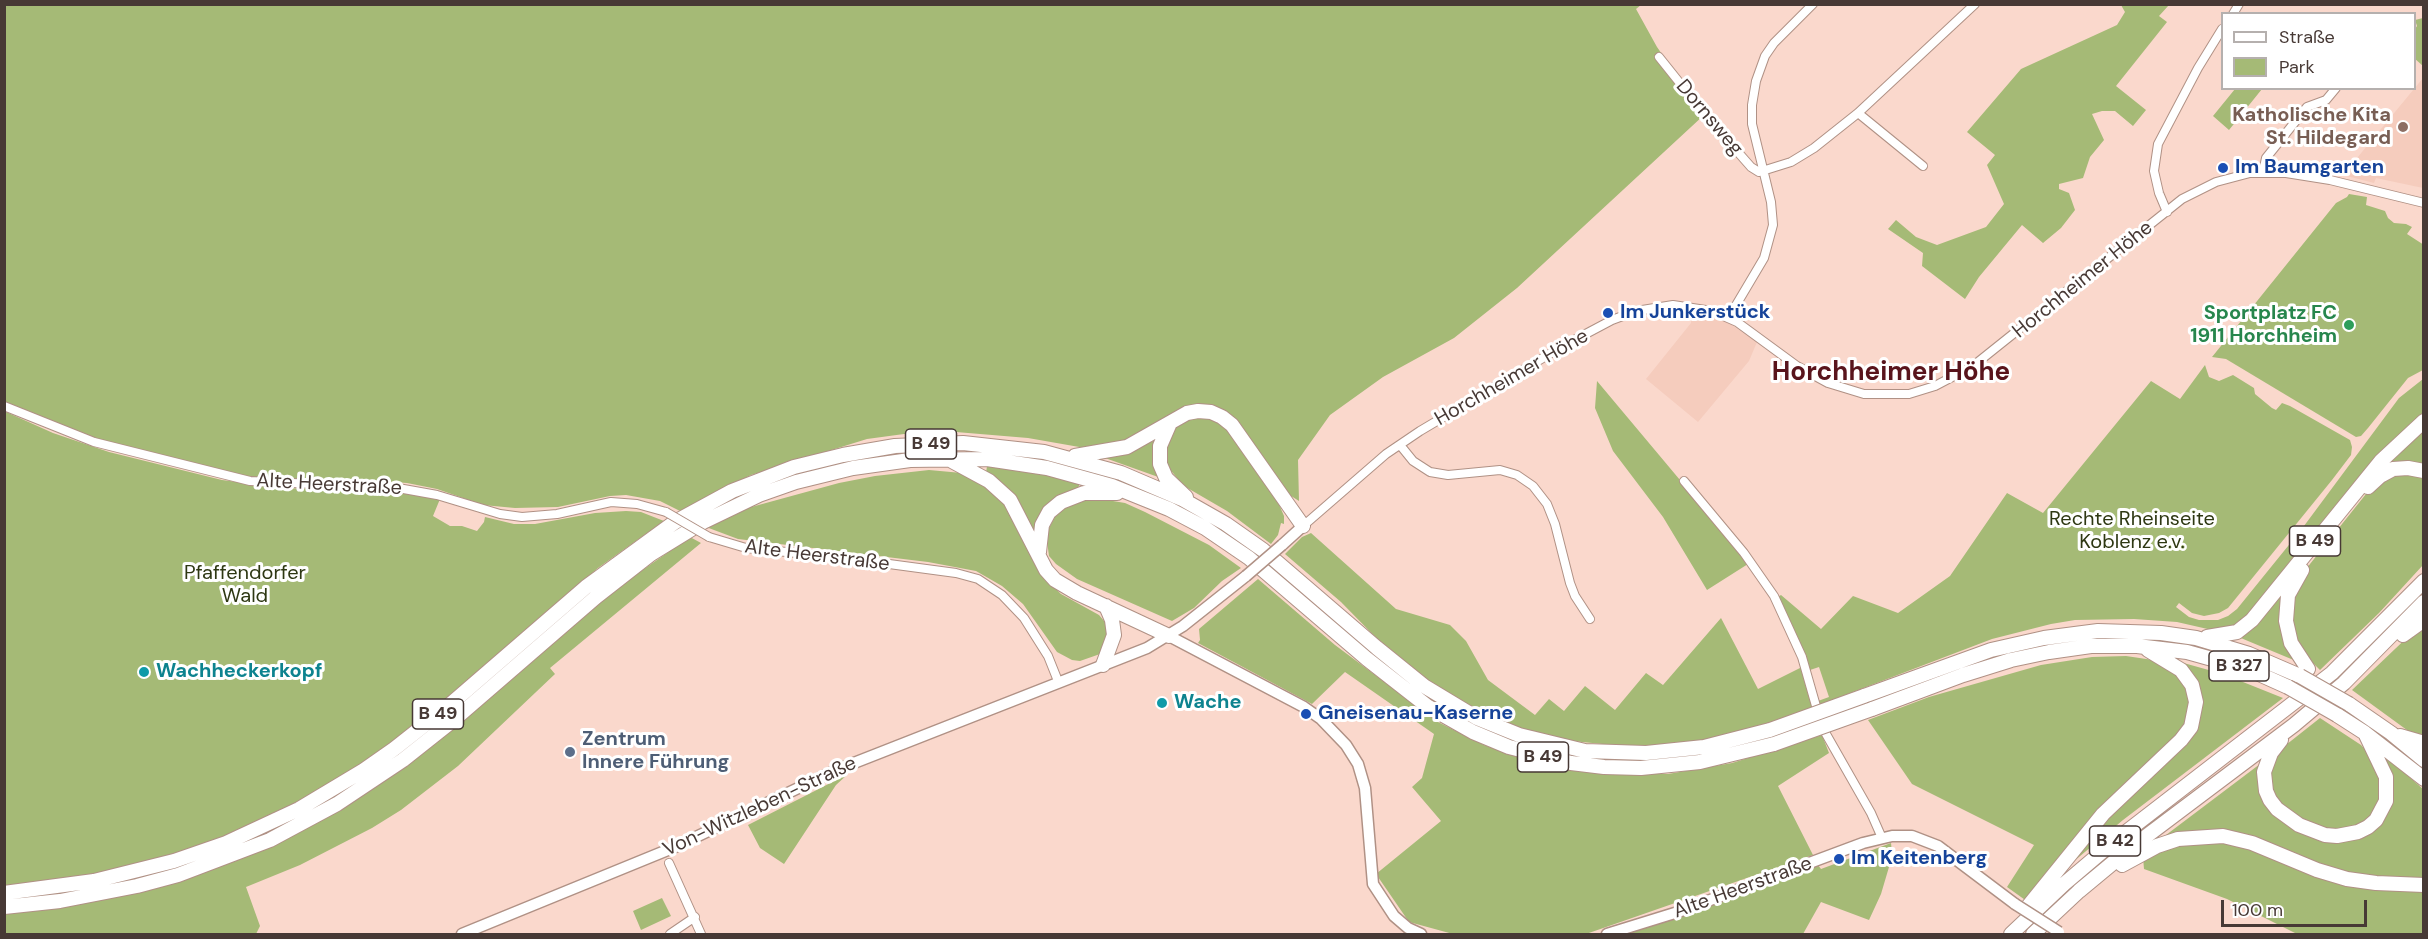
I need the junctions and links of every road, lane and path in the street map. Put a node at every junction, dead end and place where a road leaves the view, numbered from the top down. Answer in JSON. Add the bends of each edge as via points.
{"nodes":[{"id":1,"x":1813,"y":4,"type":"edge"},
{"id":2,"x":1975,"y":4,"type":"edge"},
{"id":3,"x":2221,"y":32,"type":"edge"},
{"id":4,"x":1659,"y":57,"type":"dead end"},
{"id":5,"x":2334,"y":90,"type":"edge"},
{"id":6,"x":1858,"y":112,"type":"junction"},
{"id":7,"x":1923,"y":166,"type":"dead end"},
{"id":8,"x":1764,"y":171,"type":"junction"},
{"id":9,"x":2263,"y":172,"type":"junction"},
{"id":10,"x":2424,"y":203,"type":"edge"},
{"id":11,"x":2167,"y":212,"type":"junction"},
{"id":12,"x":1729,"y":317,"type":"junction"},
{"id":13,"x":4,"y":406,"type":"edge"},
{"id":14,"x":2424,"y":421,"type":"edge"},
{"id":15,"x":1170,"y":422,"type":"junction"},
{"id":16,"x":1400,"y":445,"type":"junction"},
{"id":17,"x":1067,"y":457,"type":"junction"},
{"id":18,"x":944,"y":458,"type":"junction"},
{"id":19,"x":2424,"y":471,"type":"edge"},
{"id":20,"x":1684,"y":482,"type":"dead end"},
{"id":21,"x":1132,"y":493,"type":"junction"},
{"id":22,"x":1196,"y":506,"type":"junction"},
{"id":23,"x":1303,"y":526,"type":"junction"},
{"id":24,"x":1039,"y":554,"type":"junction"},
{"id":25,"x":2424,"y":571,"type":"edge"},
{"id":26,"x":2424,"y":581,"type":"edge"},
{"id":27,"x":2424,"y":602,"type":"edge"},
{"id":28,"x":1106,"y":606,"type":"junction"},
{"id":29,"x":1590,"y":619,"type":"dead end"},
{"id":30,"x":2424,"y":620,"type":"edge"},
{"id":31,"x":2382,"y":625,"type":"junction"},
{"id":32,"x":1169,"y":636,"type":"junction"},
{"id":33,"x":2196,"y":638,"type":"junction"},
{"id":34,"x":2137,"y":646,"type":"junction"},
{"id":35,"x":1103,"y":665,"type":"junction"},
{"id":36,"x":2304,"y":673,"type":"junction"},
{"id":37,"x":2355,"y":674,"type":"junction"},
{"id":38,"x":1058,"y":681,"type":"junction"},
{"id":39,"x":1816,"y":706,"type":"dead end"},
{"id":40,"x":2294,"y":725,"type":"junction"},
{"id":41,"x":2365,"y":733,"type":"junction"},
{"id":42,"x":2391,"y":733,"type":"junction"},
{"id":43,"x":1826,"y":734,"type":"dead end"},
{"id":44,"x":2424,"y":743,"type":"edge"},
{"id":45,"x":2424,"y":760,"type":"edge"},
{"id":46,"x":2424,"y":779,"type":"edge"},
{"id":47,"x":1882,"y":837,"type":"junction"},
{"id":48,"x":669,"y":863,"type":"dead end"},
{"id":49,"x":2424,"y":885,"type":"edge"},
{"id":50,"x":2079,"y":891,"type":"junction"},
{"id":51,"x":4,"y":893,"type":"edge"},
{"id":52,"x":4,"y":907,"type":"edge"},
{"id":53,"x":695,"y":917,"type":"junction"},
{"id":54,"x":2061,"y":933,"type":"edge"},
{"id":55,"x":462,"y":934,"type":"edge"},
{"id":56,"x":670,"y":934,"type":"edge"},
{"id":57,"x":701,"y":934,"type":"edge"},
{"id":58,"x":1420,"y":934,"type":"edge"},
{"id":59,"x":1607,"y":934,"type":"edge"},
{"id":60,"x":2006,"y":934,"type":"edge"},
{"id":61,"x":2011,"y":934,"type":"edge"},
{"id":62,"x":2033,"y":934,"type":"edge"}],
"edges":[{"from":1,"to":8,"type":"street","via":[[1774,43],[1756,81],[1752,124]]},
{"from":2,"to":6,"type":"street"},
{"from":3,"to":11,"type":"street","via":[[2158,144],[2154,171]]},
{"from":4,"to":8,"type":"street","name":"Dornsweg","via":[[1751,166]]},
{"from":5,"to":9,"type":"street","via":[[2326,100],[2307,107],[2266,158]]},
{"from":6,"to":7,"type":"street"},
{"from":6,"to":8,"type":"street","via":[[1804,154]]},
{"from":8,"to":12,"type":"street","via":[[1772,209],[1770,243]]},
{"from":9,"to":10,"type":"street","name":"Horchheimer Höhe","via":[[2330,180]]},
{"from":9,"to":11,"type":"street","name":"Horchheimer Höhe","via":[[2208,185]]},
{"from":11,"to":12,"type":"street","name":"Horchheimer Höhe","via":[[1983,360],[1918,392],[1873,395],[1837,387],[1797,366]]},
{"from":12,"to":16,"type":"street","name":"Horchheimer Höhe","via":[[1695,307],[1658,307],[1618,318],[1466,402]]},
{"from":13,"to":38,"type":"street","name":"Alte Heerstraße","bridge":true,"via":[[94,442],[250,481],[398,488],[522,517],[544,517],[611,502],[638,504],[666,512],[709,537],[746,548],[956,573],[978,579],[1002,595],[1024,618],[1048,656]]},
{"from":14,"to":33,"type":"highway","number":"B 49","via":[[2381,461],[2246,626],[2232,634]]},
{"from":15,"to":17,"type":"highway","via":[[1127,447]]},
{"from":15,"to":22,"type":"highway","via":[[1160,446],[1162,469]]},
{"from":15,"to":23,"type":"highway","via":[[1198,411],[1227,420]]},
{"from":16,"to":23,"type":"street","name":"Horchheimer Höhe"},
{"from":16,"to":29,"type":"street","via":[[1413,461],[1430,472],[1448,475],[1495,469],[1517,475],[1533,486],[1547,504],[1570,583]]},
{"from":17,"to":22,"type":"highway","number":"B 49","via":[[1135,478]]},
{"from":17,"to":51,"type":"highway","number":"B 49","via":[[1003,446],[922,444],[832,457],[768,477],[699,508],[651,538],[586,587],[394,749],[299,809],[226,843],[174,861],[94,881]]},
{"from":18,"to":21,"type":"highway","number":"B 49","via":[[987,459],[1047,468]]},
{"from":18,"to":24,"type":"highway","via":[[980,475],[1003,493],[1016,508]]},
{"from":18,"to":52,"type":"highway","number":"B 49","via":[[880,464],[812,478],[759,495],[703,522],[651,554],[596,597],[456,718],[395,765],[337,804],[270,840],[178,875],[137,886]]},
{"from":19,"to":36,"type":"highway","via":[[2400,468],[2380,476],[2294,581],[2286,603],[2287,629]]},
{"from":20,"to":39,"type":"street","via":[[1744,552],[1770,590],[1802,657]]},
{"from":21,"to":24,"type":"highway","via":[[1092,492],[1061,502],[1042,525]]},
{"from":21,"to":34,"type":"highway","number":"B 49","bridge":true,"via":[[1188,519],[1237,549],[1411,694],[1460,725],[1491,740],[1553,759],[1619,768],[1691,764],[1774,744],[2011,660],[2069,648]]},
{"from":22,"to":33,"type":"highway","number":"B 49","bridge":true,"via":[[1263,550],[1424,686],[1498,727],[1565,747],[1625,754],[1704,747],[1770,730],[1991,650],[2044,638],[2130,631]]},
{"from":23,"to":32,"type":"street","name":"Horchheimer Höhe","bridge":true},
{"from":24,"to":28,"type":"highway","via":[[1055,580]]},
{"from":25,"to":31,"type":"highway"},
{"from":26,"to":31,"type":"highway","number":"B 42"},
{"from":27,"to":37,"type":"highway","number":"B 42"},
{"from":28,"to":32,"type":"highway"},
{"from":28,"to":35,"type":"highway","via":[[1114,635]]},
{"from":30,"to":37,"type":"highway"},
{"from":31,"to":61,"type":"highway","number":"B 42","via":[[2332,674],[2104,850]]},
{"from":32,"to":35,"type":"street"},
{"from":32,"to":58,"type":"street","via":[[1304,707],[1347,745],[1365,788],[1373,884],[1394,916]]},
{"from":33,"to":36,"type":"highway","number":"B 49"},
{"from":34,"to":41,"type":"highway","number":"B 327","bridge":true,"via":[[2173,649],[2248,669],[2288,687]]},
{"from":34,"to":60,"type":"highway","via":[[2166,659],[2187,677],[2196,702],[2191,727],[2103,814]]},
{"from":35,"to":38,"type":"street"},
{"from":36,"to":42,"type":"highway","bridge":true},
{"from":37,"to":40,"type":"highway","number":"B 42"},
{"from":38,"to":55,"type":"street","name":"Von-Witzleben-Straße","via":[[836,770],[675,847]]},
{"from":40,"to":41,"type":"highway","via":[[2266,763],[2266,791],[2287,817],[2325,835],[2348,835],[2368,827],[2386,801],[2386,777]]},
{"from":40,"to":50,"type":"highway","number":"B 42"},
{"from":41,"to":46,"type":"highway","number":"B 327"},
{"from":42,"to":44,"type":"highway"},
{"from":42,"to":45,"type":"highway"},
{"from":43,"to":47,"type":"street"},
{"from":47,"to":54,"type":"street","name":"Alte Heerstraße","bridge":true,"via":[[1912,836],[1931,842]]},
{"from":47,"to":59,"type":"street","name":"Alte Heerstraße"},
{"from":48,"to":53,"type":"street"},
{"from":49,"to":50,"type":"highway","via":[[2347,879],[2252,843],[2211,836],[2178,839],[2157,846]]},
{"from":50,"to":62,"type":"highway","number":"B 42"},
{"from":53,"to":56,"type":"street"},
{"from":53,"to":57,"type":"street"}]}
